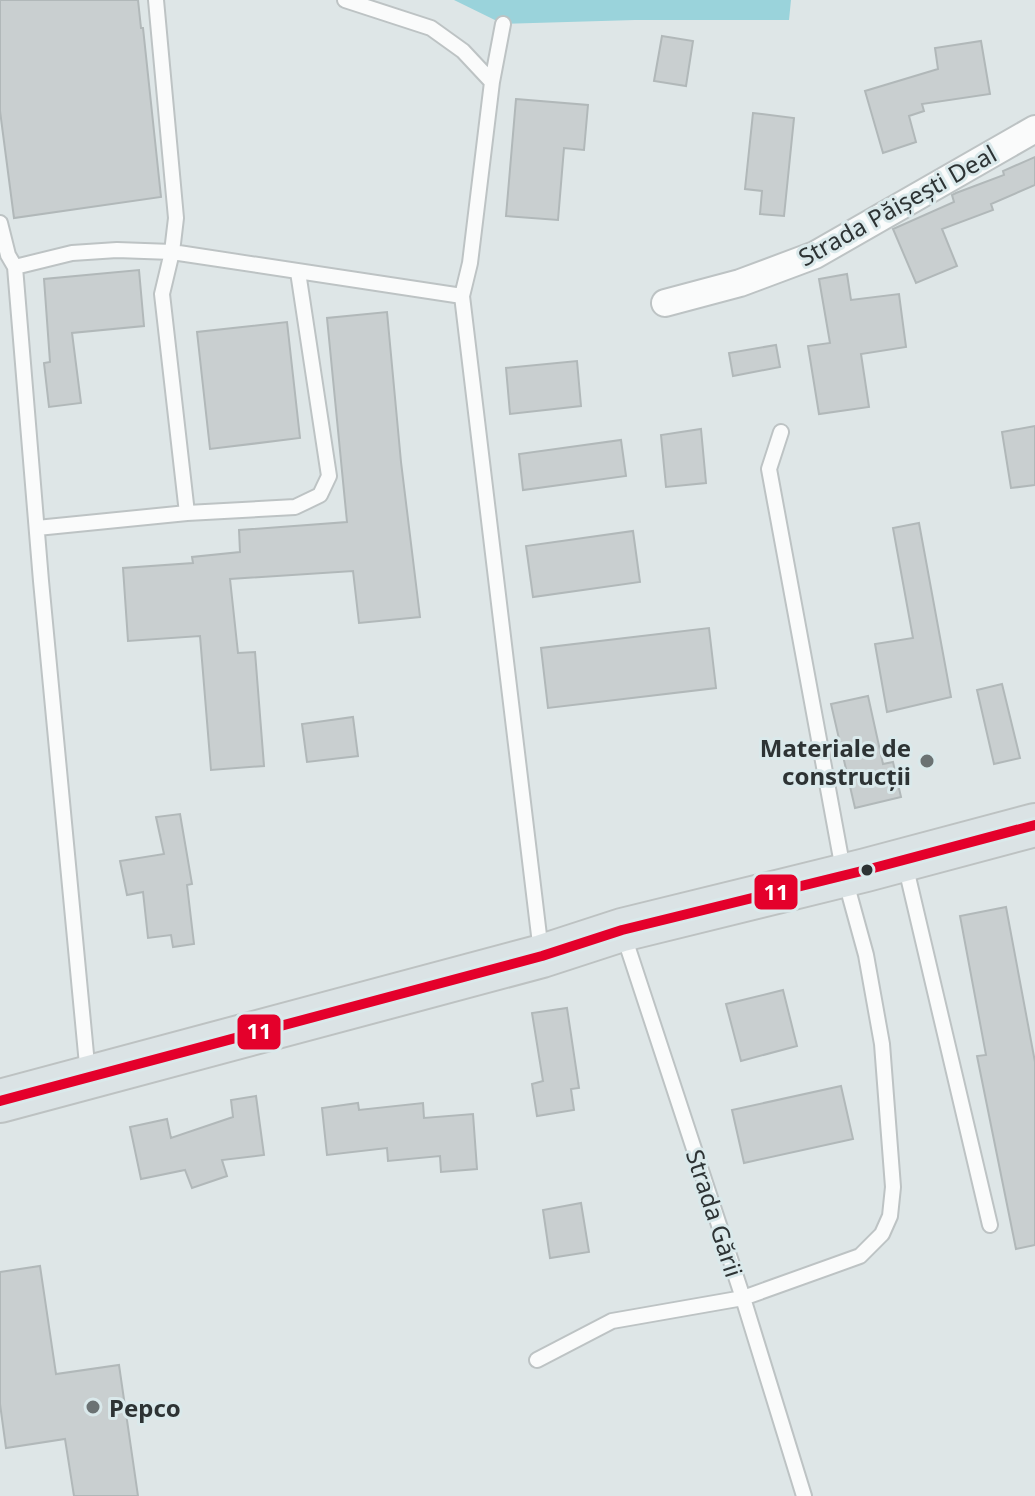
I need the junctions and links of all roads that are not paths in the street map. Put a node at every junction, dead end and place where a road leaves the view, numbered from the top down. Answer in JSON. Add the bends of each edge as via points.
{"nodes":[{"id":1,"x":156,"y":0,"type":"edge"},
{"id":2,"x":345,"y":0,"type":"edge"},
{"id":3,"x":503,"y":24,"type":"dead end"},
{"id":4,"x":492,"y":82,"type":"junction"},
{"id":5,"x":1035,"y":129,"type":"edge"},
{"id":6,"x":0,"y":223,"type":"edge"},
{"id":7,"x":172,"y":252,"type":"junction"},
{"id":8,"x":15,"y":267,"type":"junction"},
{"id":9,"x":298,"y":272,"type":"junction"},
{"id":10,"x":462,"y":296,"type":"junction"},
{"id":11,"x":665,"y":303,"type":"dead end"},
{"id":12,"x":781,"y":432,"type":"dead end"},
{"id":13,"x":187,"y":513,"type":"junction"},
{"id":14,"x":37,"y":528,"type":"junction"},
{"id":15,"x":1035,"y":825,"type":"edge"},
{"id":16,"x":904,"y":860,"type":"junction"},
{"id":17,"x":844,"y":875,"type":"junction"},
{"id":18,"x":622,"y":930,"type":"junction"},
{"id":19,"x":542,"y":956,"type":"junction"},
{"id":20,"x":89,"y":1078,"type":"junction"},
{"id":21,"x":0,"y":1101,"type":"edge"},
{"id":22,"x":990,"y":1225,"type":"dead end"},
{"id":23,"x":743,"y":1298,"type":"junction"},
{"id":24,"x":537,"y":1360,"type":"dead end"},
{"id":25,"x":804,"y":1496,"type":"edge"}],
"edges":[{"from":1,"to":7,"type":"lane","via":[[176,218]]},
{"from":2,"to":4,"type":"lane","via":[[431,28]]},
{"from":3,"to":4,"type":"lane"},
{"from":4,"to":10,"type":"lane"},
{"from":5,"to":11,"type":"street","name":"Strada Păișești Deal","via":[[815,255]]},
{"from":6,"to":8,"type":"lane"},
{"from":7,"to":8,"type":"lane","via":[[72,253]]},
{"from":7,"to":9,"type":"lane"},
{"from":7,"to":13,"type":"lane","via":[[162,294]]},
{"from":8,"to":14,"type":"lane"},
{"from":9,"to":10,"type":"lane"},
{"from":9,"to":13,"type":"lane","via":[[329,476],[320,495],[295,507]]},
{"from":10,"to":19,"type":"lane"},
{"from":12,"to":17,"type":"lane","via":[[769,469]]},
{"from":13,"to":14,"type":"lane"},
{"from":14,"to":20,"type":"lane"},
{"from":15,"to":16,"type":"main road"},
{"from":16,"to":17,"type":"main road"},
{"from":16,"to":22,"type":"lane"},
{"from":17,"to":18,"type":"main road"},
{"from":17,"to":23,"type":"lane","via":[[882,1044],[893,1187],[890,1216],[882,1234],[860,1256]]},
{"from":18,"to":19,"type":"main road"},
{"from":18,"to":23,"type":"lane","name":"Strada Gării"},
{"from":19,"to":20,"type":"main road"},
{"from":20,"to":21,"type":"main road"},
{"from":23,"to":24,"type":"lane","via":[[612,1321]]},
{"from":23,"to":25,"type":"lane","name":"Strada Gării"}]}
